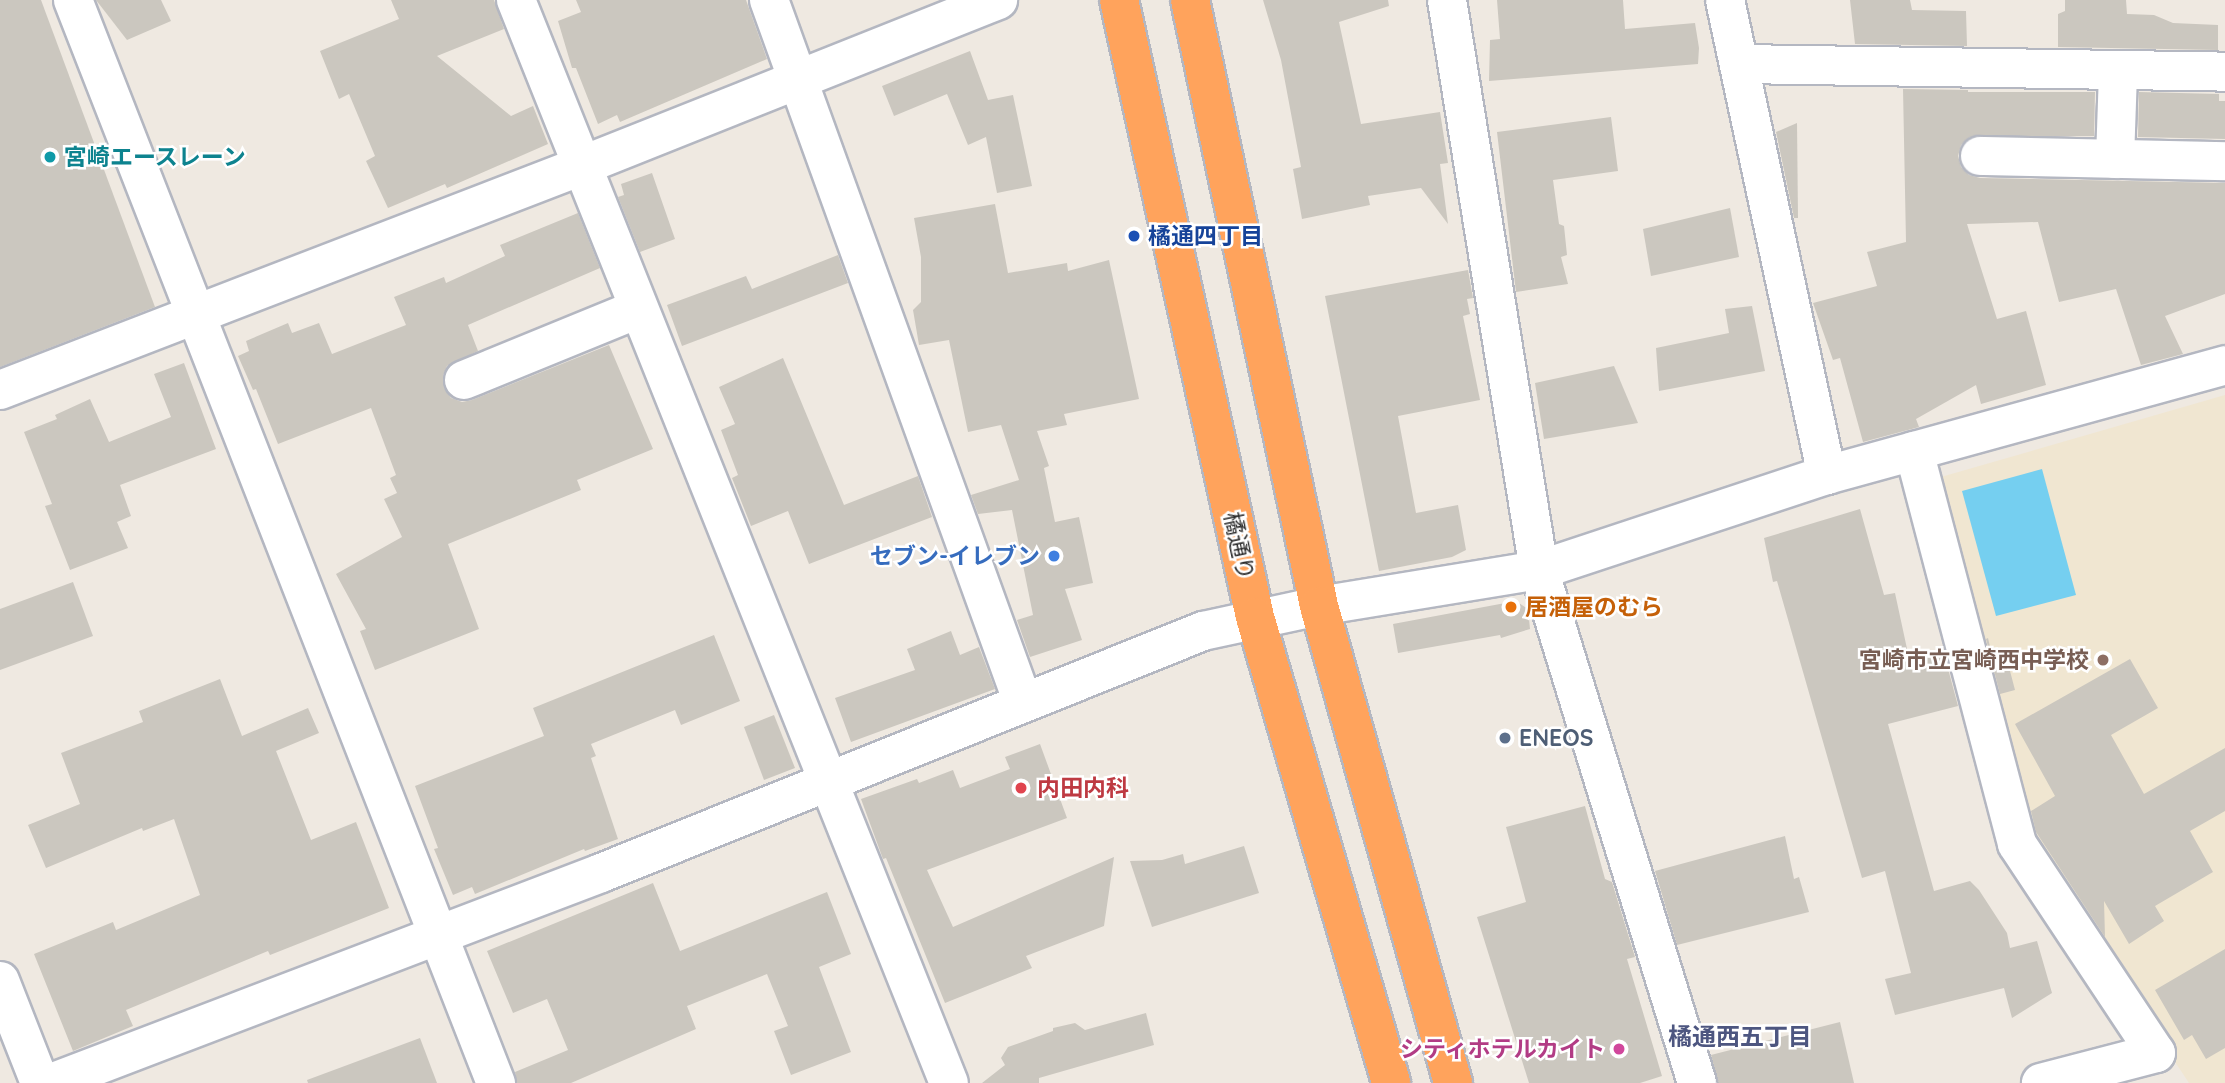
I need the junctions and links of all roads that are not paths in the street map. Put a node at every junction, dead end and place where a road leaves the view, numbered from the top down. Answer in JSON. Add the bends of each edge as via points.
{"nodes":[{"id":1,"x":73,"y":0,"type":"edge"},
{"id":2,"x":516,"y":0,"type":"edge"},
{"id":3,"x":768,"y":0,"type":"edge"},
{"id":4,"x":998,"y":0,"type":"edge"},
{"id":5,"x":1119,"y":0,"type":"edge"},
{"id":6,"x":1190,"y":0,"type":"edge"},
{"id":7,"x":1447,"y":0,"type":"edge"},
{"id":8,"x":1726,"y":0,"type":"edge"},
{"id":9,"x":1739,"y":64,"type":"junction"},
{"id":10,"x":2118,"y":71,"type":"junction"},
{"id":11,"x":2225,"y":72,"type":"edge"},
{"id":12,"x":797,"y":78,"type":"junction"},
{"id":13,"x":1980,"y":156,"type":"dead end"},
{"id":14,"x":2115,"y":159,"type":"junction"},
{"id":15,"x":2225,"y":161,"type":"edge"},
{"id":16,"x":581,"y":166,"type":"junction"},
{"id":17,"x":638,"y":310,"type":"junction"},
{"id":18,"x":196,"y":316,"type":"junction"},
{"id":19,"x":2225,"y":365,"type":"edge"},
{"id":20,"x":464,"y":380,"type":"dead end"},
{"id":21,"x":0,"y":390,"type":"edge"},
{"id":22,"x":1914,"y":451,"type":"junction"},
{"id":23,"x":1827,"y":475,"type":"junction"},
{"id":24,"x":1539,"y":570,"type":"junction"},
{"id":25,"x":1319,"y":606,"type":"junction"},
{"id":26,"x":1255,"y":618,"type":"junction"},
{"id":27,"x":1023,"y":703,"type":"junction"},
{"id":28,"x":826,"y":782,"type":"junction"},
{"id":29,"x":437,"y":934,"type":"junction"},
{"id":30,"x":0,"y":981,"type":"edge"},
{"id":31,"x":40,"y":1083,"type":"edge"},
{"id":32,"x":51,"y":1083,"type":"edge"},
{"id":33,"x":496,"y":1083,"type":"edge"},
{"id":34,"x":949,"y":1083,"type":"edge"},
{"id":35,"x":1391,"y":1083,"type":"edge"},
{"id":36,"x":1453,"y":1083,"type":"edge"},
{"id":37,"x":1698,"y":1083,"type":"edge"},
{"id":38,"x":2041,"y":1083,"type":"edge"}],
"edges":[{"from":1,"to":18,"type":"street"},
{"from":2,"to":16,"type":"street"},
{"from":3,"to":12,"type":"street"},
{"from":4,"to":12,"type":"street"},
{"from":5,"to":26,"type":"highway","name":"橘通り"},
{"from":6,"to":25,"type":"highway"},
{"from":7,"to":24,"type":"street"},
{"from":8,"to":9,"type":"street"},
{"from":9,"to":10,"type":"street"},
{"from":9,"to":23,"type":"street"},
{"from":10,"to":11,"type":"street"},
{"from":10,"to":14,"type":"street"},
{"from":12,"to":16,"type":"street"},
{"from":12,"to":27,"type":"street"},
{"from":13,"to":14,"type":"street"},
{"from":14,"to":15,"type":"street"},
{"from":16,"to":17,"type":"street"},
{"from":16,"to":18,"type":"street"},
{"from":17,"to":20,"type":"street"},
{"from":17,"to":28,"type":"street"},
{"from":18,"to":21,"type":"street"},
{"from":18,"to":29,"type":"street"},
{"from":19,"to":22,"type":"street"},
{"from":22,"to":23,"type":"street"},
{"from":22,"to":38,"type":"street","via":[[2017,844],[2156,1052]]},
{"from":23,"to":24,"type":"street"},
{"from":24,"to":25,"type":"street"},
{"from":24,"to":37,"type":"street"},
{"from":25,"to":26,"type":"street"},
{"from":25,"to":36,"type":"highway"},
{"from":26,"to":27,"type":"street","via":[[1203,631]]},
{"from":26,"to":35,"type":"highway","name":"橘通り"},
{"from":27,"to":28,"type":"street"},
{"from":28,"to":29,"type":"street"},
{"from":28,"to":34,"type":"street"},
{"from":29,"to":32,"type":"street"},
{"from":29,"to":33,"type":"street"},
{"from":30,"to":31,"type":"street"}]}
